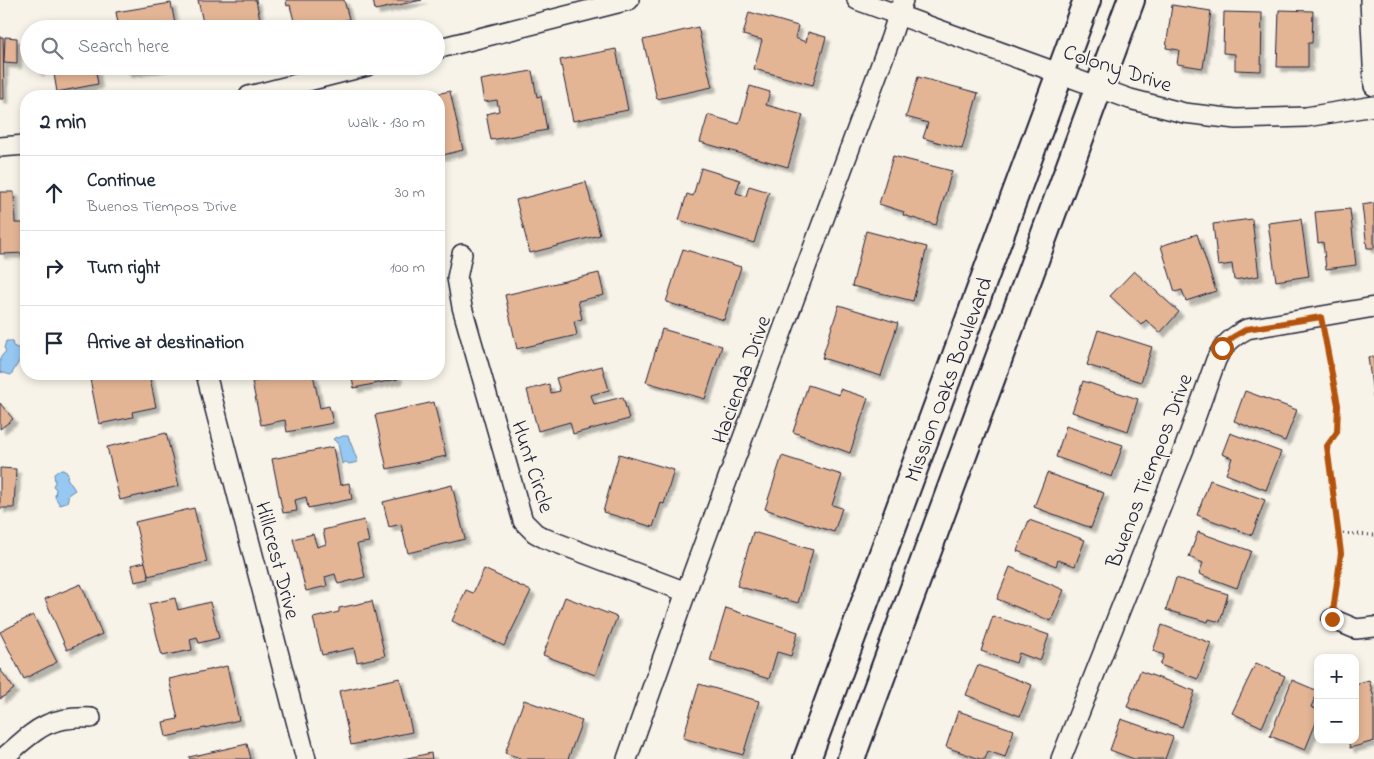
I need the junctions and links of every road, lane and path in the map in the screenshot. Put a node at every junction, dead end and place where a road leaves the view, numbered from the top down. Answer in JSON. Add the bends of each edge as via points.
{"nodes":[{"id":1,"x":630,"y":0,"type":"edge"},
{"id":2,"x":857,"y":0,"type":"edge"},
{"id":3,"x":1087,"y":0,"type":"edge"},
{"id":4,"x":1131,"y":0,"type":"edge"},
{"id":5,"x":1370,"y":0,"type":"edge"},
{"id":6,"x":901,"y":7,"type":"edge"},
{"id":7,"x":445,"y":47,"type":"edge"},
{"id":8,"x":1060,"y":74,"type":"junction"},
{"id":9,"x":332,"y":75,"type":"edge"},
{"id":10,"x":1374,"y":86,"type":"edge"},
{"id":11,"x":1099,"y":88,"type":"junction"},
{"id":12,"x":273,"y":90,"type":"edge"},
{"id":13,"x":1374,"y":106,"type":"edge"},
{"id":14,"x":20,"y":146,"type":"edge"},
{"id":15,"x":0,"y":147,"type":"edge"},
{"id":16,"x":462,"y":254,"type":"dead end"},
{"id":17,"x":1374,"y":307,"type":"edge"},
{"id":18,"x":1321,"y":317,"type":"junction"},
{"id":19,"x":208,"y":380,"type":"edge"},
{"id":20,"x":1338,"y":533,"type":"junction"},
{"id":21,"x":1374,"y":535,"type":"edge"},
{"id":22,"x":686,"y":592,"type":"junction"},
{"id":23,"x":1332,"y":619,"type":"joint"},
{"id":24,"x":1374,"y":627,"type":"edge"},
{"id":25,"x":92,"y":718,"type":"dead end"},
{"id":26,"x":2,"y":759,"type":"edge"},
{"id":27,"x":306,"y":759,"type":"edge"},
{"id":28,"x":627,"y":759,"type":"edge"},
{"id":29,"x":807,"y":759,"type":"edge"},
{"id":30,"x":851,"y":759,"type":"edge"},
{"id":31,"x":1061,"y":759,"type":"edge"}],
"edges":[{"from":1,"to":7,"type":"street"},
{"from":2,"to":6,"type":"street","name":"Colony Drive"},
{"from":3,"to":8,"type":"main road","name":"Mission Oaks Boulevard"},
{"from":4,"to":11,"type":"main road","name":"Mission Oaks Boulevard"},
{"from":5,"to":10,"type":"street"},
{"from":6,"to":8,"type":"street","name":"Colony Drive"},
{"from":6,"to":22,"type":"street","name":"Hacienda Drive"},
{"from":8,"to":11,"type":"street","name":"Colony Drive"},
{"from":8,"to":29,"type":"main road","name":"Mission Oaks Boulevard"},
{"from":9,"to":12,"type":"street"},
{"from":11,"to":13,"type":"street","name":"Colony Drive","via":[[1130,100],[1184,113],[1236,119],[1306,116]]},
{"from":11,"to":30,"type":"main road","name":"Mission Oaks Boulevard"},
{"from":14,"to":15,"type":"street"},
{"from":16,"to":22,"type":"street","name":"Hunt Circle","via":[[458,278],[462,307],[523,521],[544,538]]},
{"from":17,"to":18,"type":"street","name":"Buenos Tiempos Drive"},
{"from":18,"to":20,"type":"path","via":[[1338,405],[1337,432],[1327,446]]},
{"from":18,"to":31,"type":"street","name":"Buenos Tiempos Drive","via":[[1247,329],[1222,348]]},
{"from":19,"to":27,"type":"street","name":"Hillcrest Drive"},
{"from":20,"to":21,"type":"path"},
{"from":20,"to":23,"type":"path","via":[[1341,553]]},
{"from":22,"to":28,"type":"street","name":"Hacienda Drive"},
{"from":23,"to":24,"type":"street","via":[[1356,629]]},
{"from":25,"to":26,"type":"street","via":[[70,717],[41,727]]}]}
